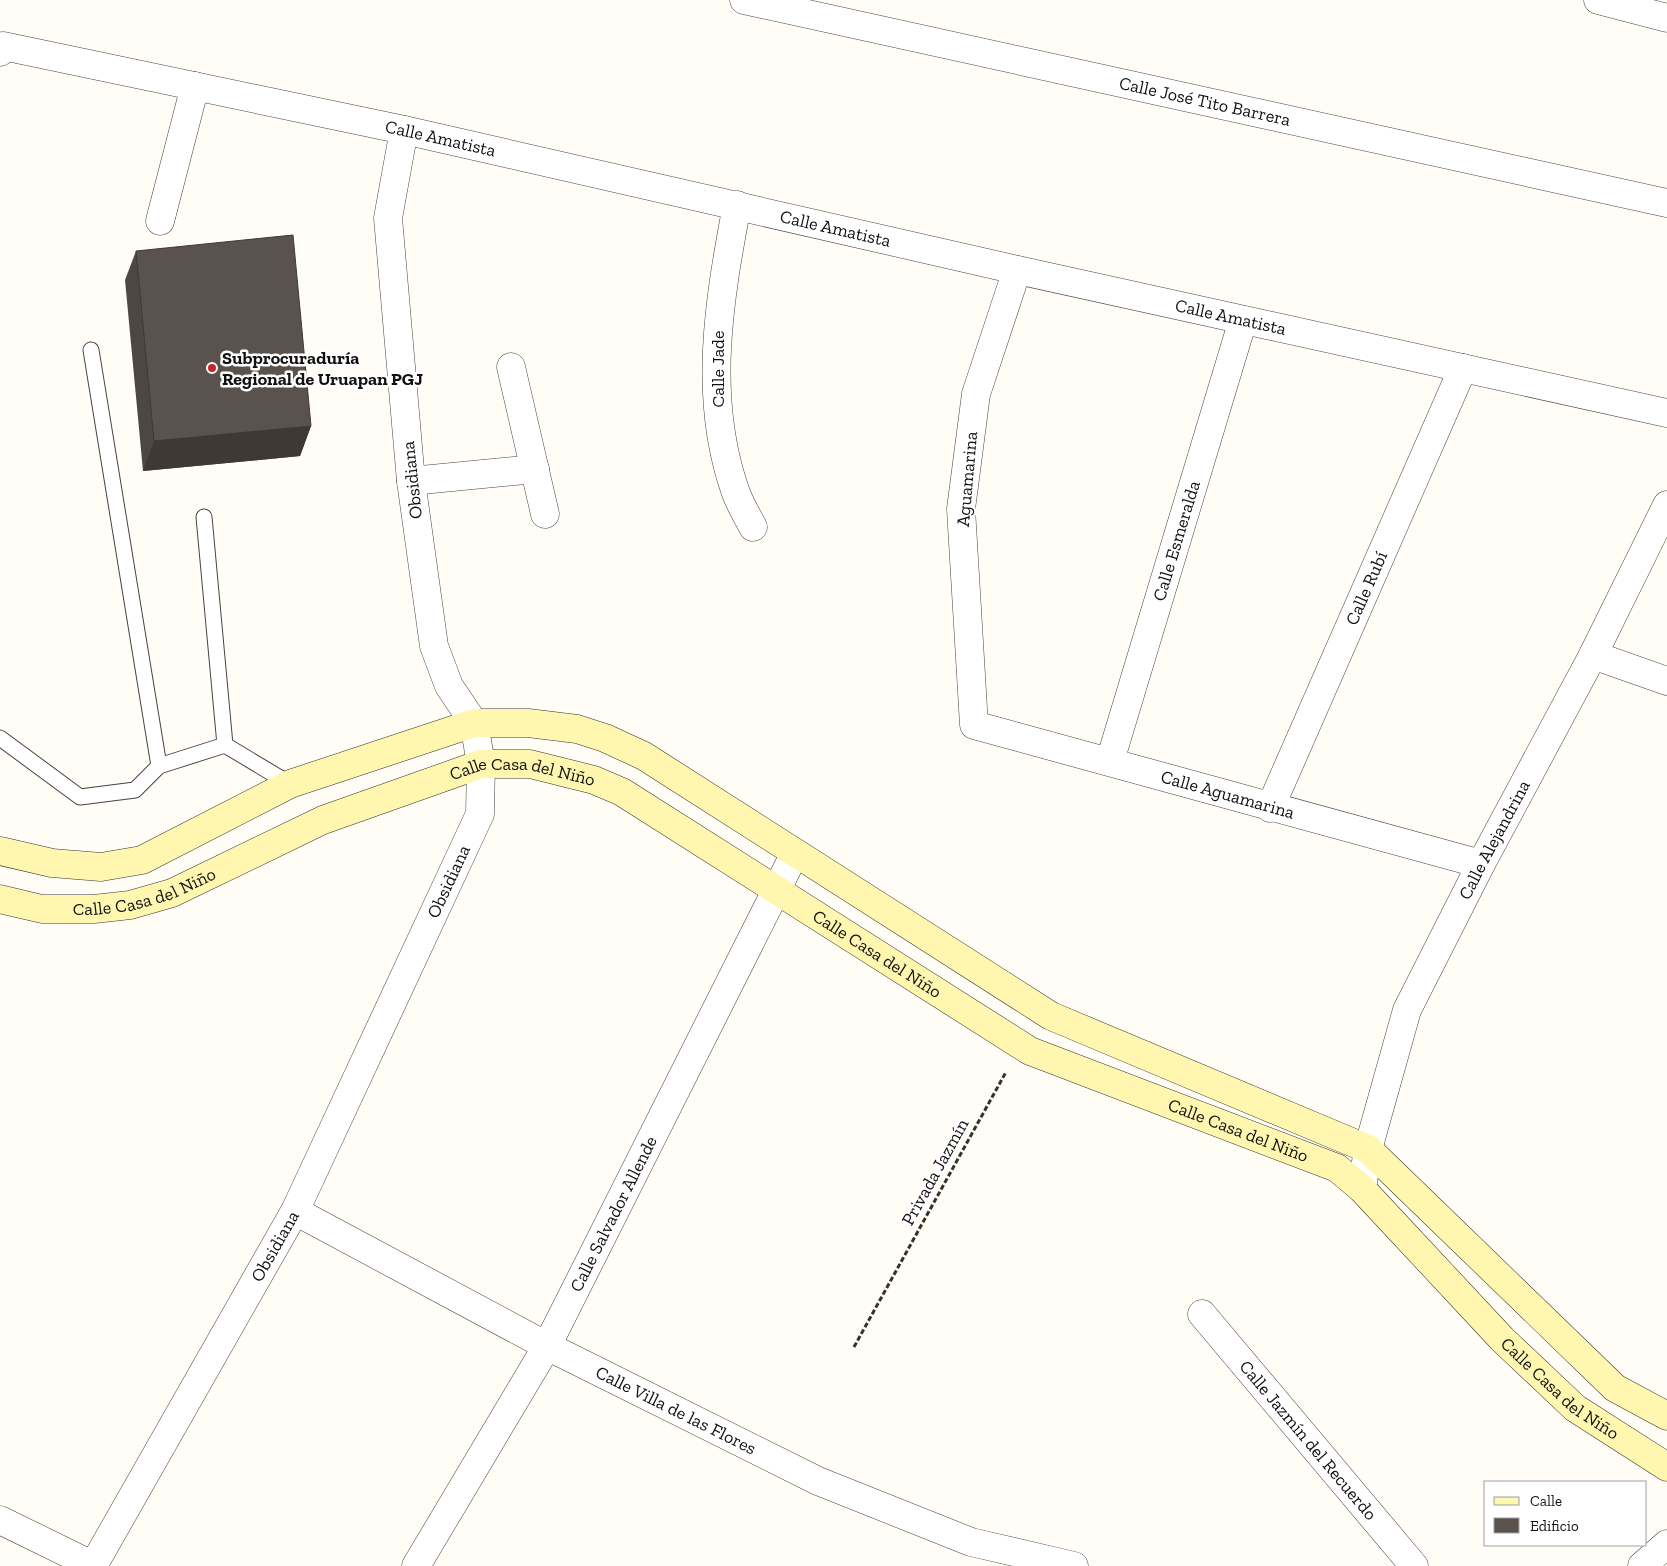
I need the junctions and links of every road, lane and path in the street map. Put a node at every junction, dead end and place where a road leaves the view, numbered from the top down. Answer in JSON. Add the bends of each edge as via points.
{"nodes":[{"id":1,"x":744,"y":0,"type":"edge"},
{"id":2,"x":1598,"y":0,"type":"edge"},
{"id":3,"x":1667,"y":18,"type":"edge"},
{"id":4,"x":1,"y":49,"type":"edge"},
{"id":5,"x":194,"y":86,"type":"junction"},
{"id":6,"x":404,"y":130,"type":"junction"},
{"id":7,"x":1667,"y":203,"type":"edge"},
{"id":8,"x":737,"y":205,"type":"junction"},
{"id":9,"x":160,"y":221,"type":"dead end"},
{"id":10,"x":1017,"y":270,"type":"junction"},
{"id":11,"x":1244,"y":320,"type":"junction"},
{"id":12,"x":91,"y":350,"type":"dead end"},
{"id":13,"x":511,"y":367,"type":"dead end"},
{"id":14,"x":1463,"y":368,"type":"junction"},
{"id":15,"x":1667,"y":413,"type":"edge"},
{"id":16,"x":534,"y":469,"type":"junction"},
{"id":17,"x":411,"y":481,"type":"junction"},
{"id":18,"x":1667,"y":505,"type":"edge"},
{"id":19,"x":545,"y":514,"type":"dead end"},
{"id":20,"x":204,"y":517,"type":"dead end"},
{"id":21,"x":753,"y":527,"type":"dead end"},
{"id":22,"x":1593,"y":655,"type":"junction"},
{"id":23,"x":1667,"y":681,"type":"edge"},
{"id":24,"x":474,"y":723,"type":"junction"},
{"id":25,"x":974,"y":725,"type":"joint"},
{"id":26,"x":0,"y":738,"type":"edge"},
{"id":27,"x":225,"y":745,"type":"junction"},
{"id":28,"x":1110,"y":761,"type":"junction"},
{"id":29,"x":481,"y":764,"type":"junction"},
{"id":30,"x":159,"y":766,"type":"junction"},
{"id":31,"x":290,"y":784,"type":"junction"},
{"id":32,"x":1270,"y":808,"type":"junction"},
{"id":33,"x":0,"y":851,"type":"edge"},
{"id":34,"x":796,"y":853,"type":"junction"},
{"id":35,"x":1481,"y":864,"type":"junction"},
{"id":36,"x":776,"y":889,"type":"junction"},
{"id":37,"x":0,"y":899,"type":"edge"},
{"id":38,"x":1021,"y":1045,"type":"junction"},
{"id":39,"x":1368,"y":1149,"type":"junction"},
{"id":40,"x":1362,"y":1189,"type":"junction"},
{"id":41,"x":295,"y":1212,"type":"junction"},
{"id":42,"x":1202,"y":1314,"type":"dead end"},
{"id":43,"x":547,"y":1346,"type":"junction"},
{"id":44,"x":854,"y":1347,"type":"dead end"},
{"id":45,"x":1667,"y":1416,"type":"edge"},
{"id":46,"x":1667,"y":1467,"type":"edge"},
{"id":47,"x":0,"y":1520,"type":"edge"},
{"id":48,"x":1667,"y":1544,"type":"edge"},
{"id":49,"x":94,"y":1566,"type":"edge"},
{"id":50,"x":416,"y":1566,"type":"edge"},
{"id":51,"x":1074,"y":1566,"type":"edge"},
{"id":52,"x":1414,"y":1566,"type":"edge"},
{"id":53,"x":1642,"y":1566,"type":"edge"}],
"edges":[{"from":1,"to":7,"type":"street","name":"Calle José Tito Barrera"},
{"from":2,"to":3,"type":"street"},
{"from":4,"to":5,"type":"street","name":"Calle Amatista"},
{"from":5,"to":6,"type":"street","name":"Calle Amatista"},
{"from":5,"to":9,"type":"street"},
{"from":6,"to":8,"type":"street","name":"Calle Amatista"},
{"from":6,"to":17,"type":"street","name":"Obsidiana","via":[[388,218]]},
{"from":8,"to":10,"type":"street","name":"Calle Amatista"},
{"from":8,"to":21,"type":"street","name":"Calle Jade","via":[[719,319],[715,399],[723,447],[736,493]]},
{"from":10,"to":11,"type":"street","name":"Calle Amatista"},
{"from":10,"to":25,"type":"street","name":"Aguamarina","via":[[976,394],[961,509]]},
{"from":11,"to":14,"type":"street","name":"Calle Amatista"},
{"from":11,"to":28,"type":"street","name":"Calle Esmeralda"},
{"from":12,"to":30,"type":"lane"},
{"from":13,"to":16,"type":"street"},
{"from":14,"to":15,"type":"street","name":"Calle Amatista"},
{"from":14,"to":32,"type":"street","name":"Calle Rubí"},
{"from":16,"to":17,"type":"street"},
{"from":16,"to":19,"type":"street"},
{"from":17,"to":24,"type":"street","name":"Obsidiana","via":[[434,646],[449,686]]},
{"from":18,"to":22,"type":"street","name":"Calle Alejandrina"},
{"from":20,"to":27,"type":"lane"},
{"from":22,"to":23,"type":"street"},
{"from":22,"to":35,"type":"street","name":"Calle Alejandrina"},
{"from":24,"to":29,"type":"street","name":"Obsidiana"},
{"from":24,"to":31,"type":"street","name":"Calle Casa del Niño"},
{"from":24,"to":34,"type":"street","name":"Calle Casa del Niño","via":[[528,723],[577,729],[605,738],[644,756]]},
{"from":25,"to":28,"type":"street","name":"Calle Aguamarina"},
{"from":26,"to":30,"type":"lane","via":[[80,797],[135,790]]},
{"from":27,"to":30,"type":"lane"},
{"from":27,"to":31,"type":"lane"},
{"from":28,"to":32,"type":"street","name":"Calle Aguamarina"},
{"from":29,"to":36,"type":"street","name":"Calle Casa del Niño","via":[[530,764],[594,780],[622,792]]},
{"from":29,"to":37,"type":"street","name":"Calle Casa del Niño","via":[[323,820],[172,893],[130,905],[94,910],[42,909]]},
{"from":29,"to":41,"type":"street","name":"Obsidiana","via":[[480,814]]},
{"from":31,"to":33,"type":"street","name":"Calle Casa del Niño","via":[[142,860],[100,867],[52,863]]},
{"from":32,"to":35,"type":"street","name":"Calle Aguamarina"},
{"from":34,"to":36,"type":"street","name":"Calle Salvador Allende"},
{"from":34,"to":39,"type":"street","name":"Calle Casa del Niño","via":[[1051,1016]]},
{"from":35,"to":39,"type":"street","name":"Calle Alejandrina","via":[[1407,1010]]},
{"from":36,"to":38,"type":"street","name":"Calle Casa del Niño"},
{"from":36,"to":43,"type":"street","name":"Calle Salvador Allende"},
{"from":38,"to":40,"type":"street","name":"Calle Casa del Niño","via":[[1337,1168]]},
{"from":38,"to":44,"type":"path","name":"Privada Jazmín"},
{"from":39,"to":40,"type":"street","name":"Calle Alejandrina"},
{"from":39,"to":45,"type":"street","name":"Calle Casa del Niño","via":[[1616,1388]]},
{"from":40,"to":46,"type":"street","name":"Calle Casa del Niño","via":[[1502,1340],[1575,1408]]},
{"from":41,"to":43,"type":"street","name":"Calle Villa de las Flores"},
{"from":41,"to":49,"type":"street","name":"Obsidiana"},
{"from":42,"to":52,"type":"street","name":"Calle Jazmín del Recuerdo"},
{"from":43,"to":50,"type":"street","name":"Calle Salvador Allende"},
{"from":43,"to":51,"type":"street","name":"Calle Villa de las Flores","via":[[818,1481],[971,1542]]},
{"from":47,"to":49,"type":"street"},
{"from":48,"to":53,"type":"street"}]}
